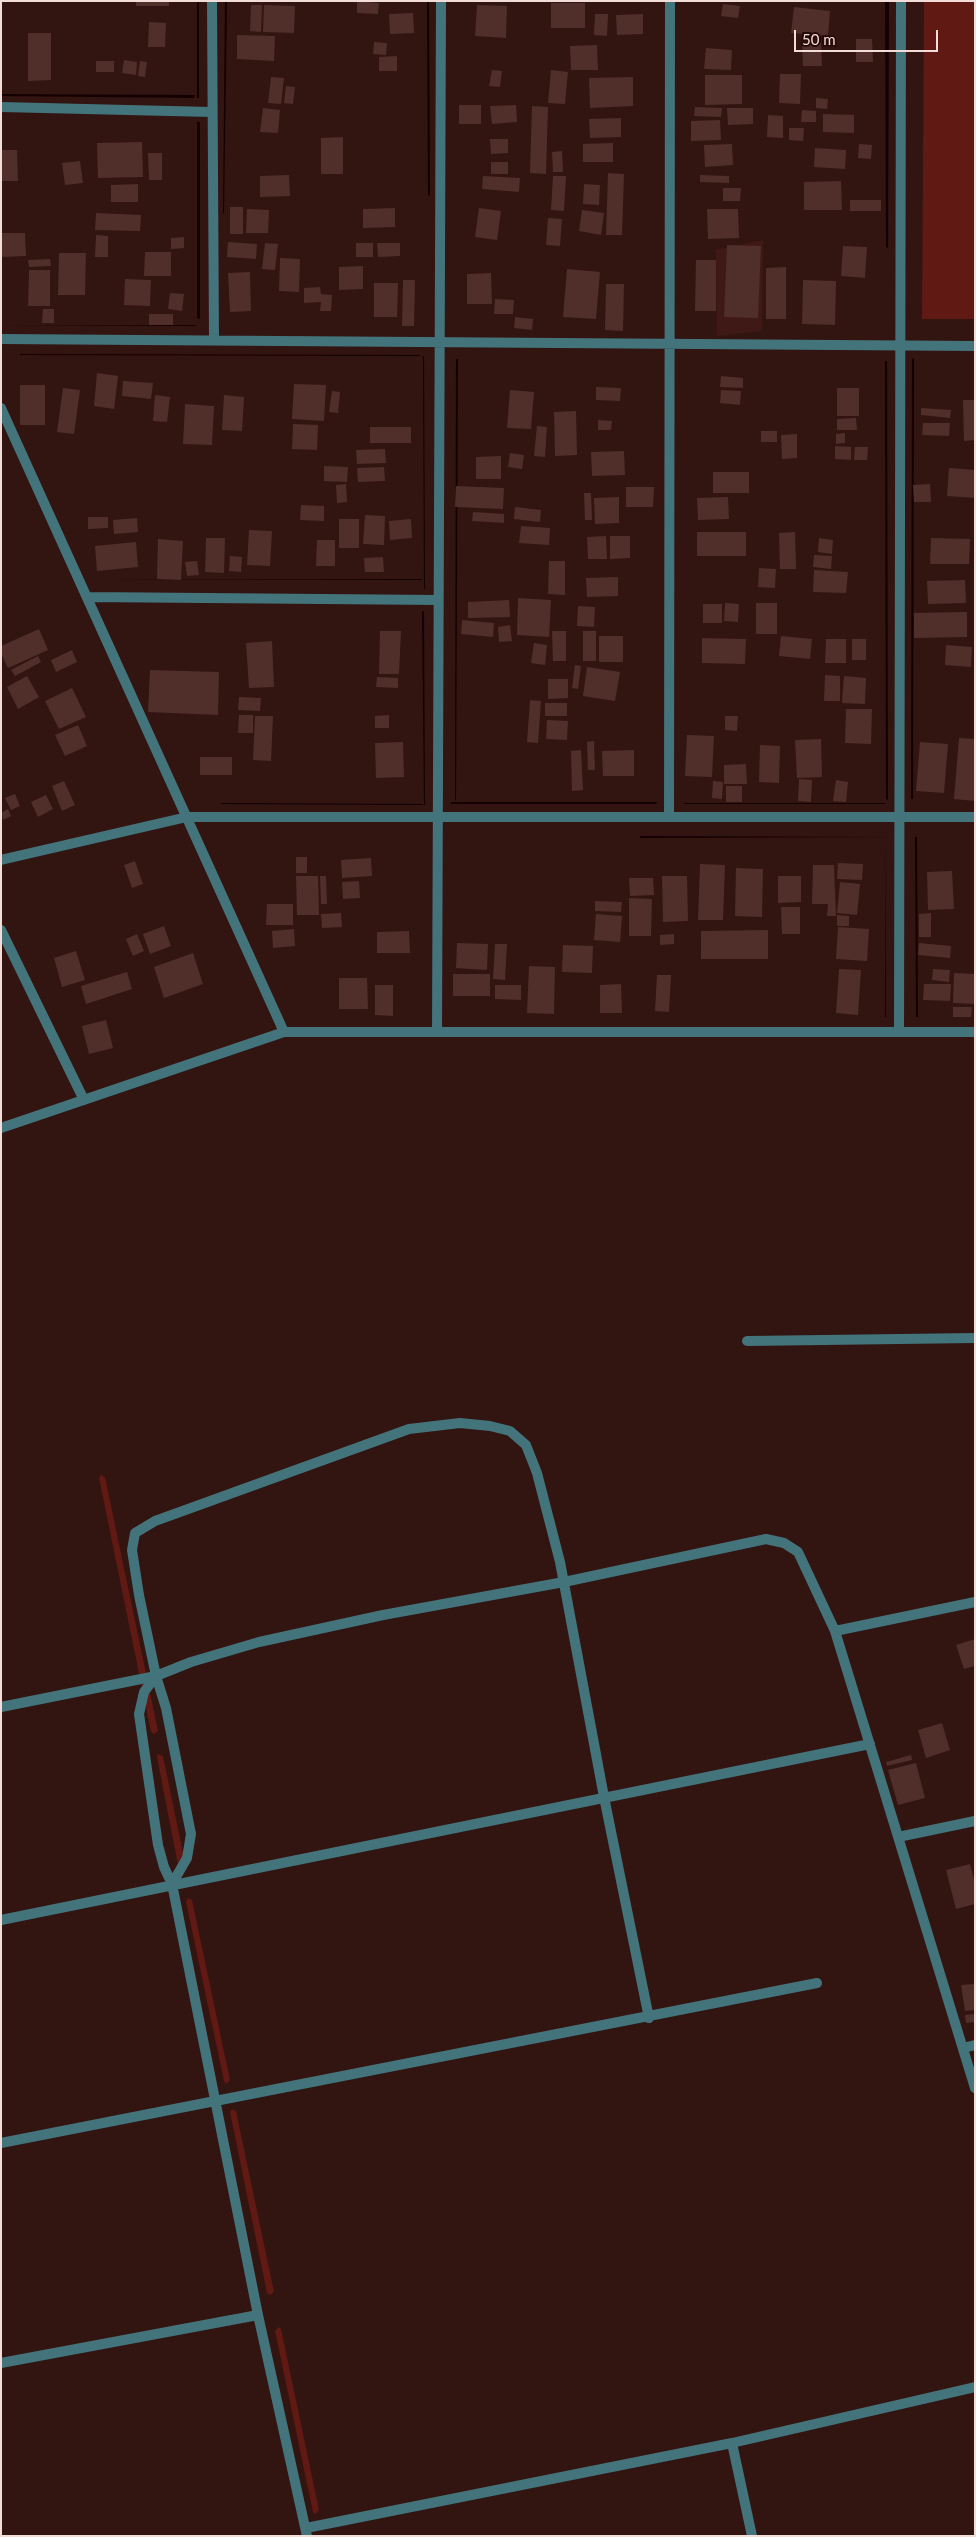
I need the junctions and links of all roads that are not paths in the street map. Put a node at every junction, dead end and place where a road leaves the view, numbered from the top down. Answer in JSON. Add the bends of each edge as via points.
{"nodes":[{"id":1,"x":212,"y":1,"type":"edge"},
{"id":2,"x":441,"y":1,"type":"edge"},
{"id":3,"x":670,"y":1,"type":"edge"},
{"id":4,"x":901,"y":1,"type":"edge"},
{"id":5,"x":1,"y":108,"type":"edge"},
{"id":6,"x":212,"y":112,"type":"junction"},
{"id":7,"x":1,"y":339,"type":"edge"},
{"id":8,"x":214,"y":340,"type":"junction"},
{"id":9,"x":439,"y":342,"type":"junction"},
{"id":10,"x":670,"y":343,"type":"junction"},
{"id":11,"x":901,"y":345,"type":"junction"},
{"id":12,"x":975,"y":346,"type":"edge"},
{"id":13,"x":1,"y":408,"type":"edge"},
{"id":14,"x":88,"y":597,"type":"junction"},
{"id":15,"x":438,"y":600,"type":"junction"},
{"id":16,"x":900,"y":816,"type":"junction"},
{"id":17,"x":187,"y":817,"type":"junction"},
{"id":18,"x":669,"y":817,"type":"junction"},
{"id":19,"x":975,"y":817,"type":"edge"},
{"id":20,"x":438,"y":818,"type":"junction"},
{"id":21,"x":1,"y":860,"type":"edge"},
{"id":22,"x":1,"y":930,"type":"edge"},
{"id":23,"x":284,"y":1032,"type":"junction"},
{"id":24,"x":437,"y":1032,"type":"junction"},
{"id":25,"x":899,"y":1032,"type":"junction"},
{"id":26,"x":975,"y":1032,"type":"edge"},
{"id":27,"x":84,"y":1100,"type":"junction"},
{"id":28,"x":1,"y":1128,"type":"edge"},
{"id":29,"x":975,"y":1338,"type":"edge"},
{"id":30,"x":747,"y":1341,"type":"dead end"},
{"id":31,"x":564,"y":1582,"type":"junction"},
{"id":32,"x":975,"y":1602,"type":"edge"},
{"id":33,"x":836,"y":1631,"type":"junction"},
{"id":34,"x":156,"y":1676,"type":"junction"},
{"id":35,"x":1,"y":1707,"type":"edge"},
{"id":36,"x":870,"y":1744,"type":"junction"},
{"id":37,"x":604,"y":1797,"type":"junction"},
{"id":38,"x":975,"y":1821,"type":"edge"},
{"id":39,"x":898,"y":1837,"type":"junction"},
{"id":40,"x":172,"y":1884,"type":"junction"},
{"id":41,"x":1,"y":1920,"type":"edge"},
{"id":42,"x":817,"y":1983,"type":"dead end"},
{"id":43,"x":649,"y":2018,"type":"junction"},
{"id":44,"x":975,"y":2045,"type":"edge"},
{"id":45,"x":962,"y":2048,"type":"junction"},
{"id":46,"x":975,"y":2088,"type":"edge"},
{"id":47,"x":217,"y":2100,"type":"junction"},
{"id":48,"x":1,"y":2144,"type":"edge"},
{"id":49,"x":258,"y":2315,"type":"junction"},
{"id":50,"x":1,"y":2363,"type":"edge"},
{"id":51,"x":975,"y":2387,"type":"edge"},
{"id":52,"x":732,"y":2443,"type":"junction"},
{"id":53,"x":306,"y":2532,"type":"edge"},
{"id":54,"x":752,"y":2536,"type":"edge"}],
"edges":[{"from":1,"to":6,"type":"street"},
{"from":2,"to":9,"type":"street"},
{"from":3,"to":10,"type":"street"},
{"from":4,"to":11,"type":"street"},
{"from":5,"to":6,"type":"street"},
{"from":6,"to":8,"type":"street"},
{"from":7,"to":8,"type":"street"},
{"from":8,"to":9,"type":"street"},
{"from":9,"to":10,"type":"street"},
{"from":9,"to":15,"type":"street"},
{"from":10,"to":11,"type":"street"},
{"from":10,"to":18,"type":"street"},
{"from":11,"to":12,"type":"street"},
{"from":11,"to":16,"type":"street"},
{"from":13,"to":14,"type":"street"},
{"from":14,"to":15,"type":"street"},
{"from":14,"to":17,"type":"street"},
{"from":15,"to":20,"type":"street"},
{"from":16,"to":18,"type":"street"},
{"from":16,"to":19,"type":"street"},
{"from":16,"to":25,"type":"street"},
{"from":17,"to":20,"type":"street"},
{"from":17,"to":21,"type":"street"},
{"from":17,"to":23,"type":"street"},
{"from":18,"to":20,"type":"street"},
{"from":20,"to":24,"type":"street"},
{"from":22,"to":27,"type":"street"},
{"from":23,"to":24,"type":"street"},
{"from":23,"to":27,"type":"street"},
{"from":24,"to":25,"type":"street"},
{"from":25,"to":26,"type":"street"},
{"from":27,"to":28,"type":"street"},
{"from":29,"to":30,"type":"street"},
{"from":31,"to":33,"type":"street","via":[[766,1539],[784,1543],[798,1552]]},
{"from":31,"to":34,"type":"street","via":[[383,1615],[259,1642]]},
{"from":31,"to":34,"type":"street","via":[[540,1481],[526,1445],[510,1431],[490,1426],[460,1423],[409,1429],[155,1521],[135,1533],[132,1550]]},
{"from":31,"to":37,"type":"street"},
{"from":32,"to":33,"type":"street"},
{"from":33,"to":36,"type":"street"},
{"from":34,"to":35,"type":"street"},
{"from":34,"to":40,"type":"street","via":[[166,1708],[191,1834],[187,1858]]},
{"from":34,"to":40,"type":"street","via":[[144,1692],[139,1714],[158,1845]]},
{"from":36,"to":37,"type":"street"},
{"from":36,"to":39,"type":"street"},
{"from":37,"to":40,"type":"street"},
{"from":37,"to":43,"type":"street"},
{"from":38,"to":39,"type":"street"},
{"from":39,"to":45,"type":"street"},
{"from":40,"to":41,"type":"street"},
{"from":40,"to":47,"type":"street"},
{"from":42,"to":43,"type":"street"},
{"from":43,"to":47,"type":"street"},
{"from":44,"to":45,"type":"street"},
{"from":45,"to":46,"type":"street"},
{"from":47,"to":48,"type":"street"},
{"from":47,"to":49,"type":"street"},
{"from":49,"to":50,"type":"street"},
{"from":49,"to":53,"type":"street"},
{"from":51,"to":52,"type":"street"},
{"from":52,"to":53,"type":"street"},
{"from":52,"to":54,"type":"street"}]}
